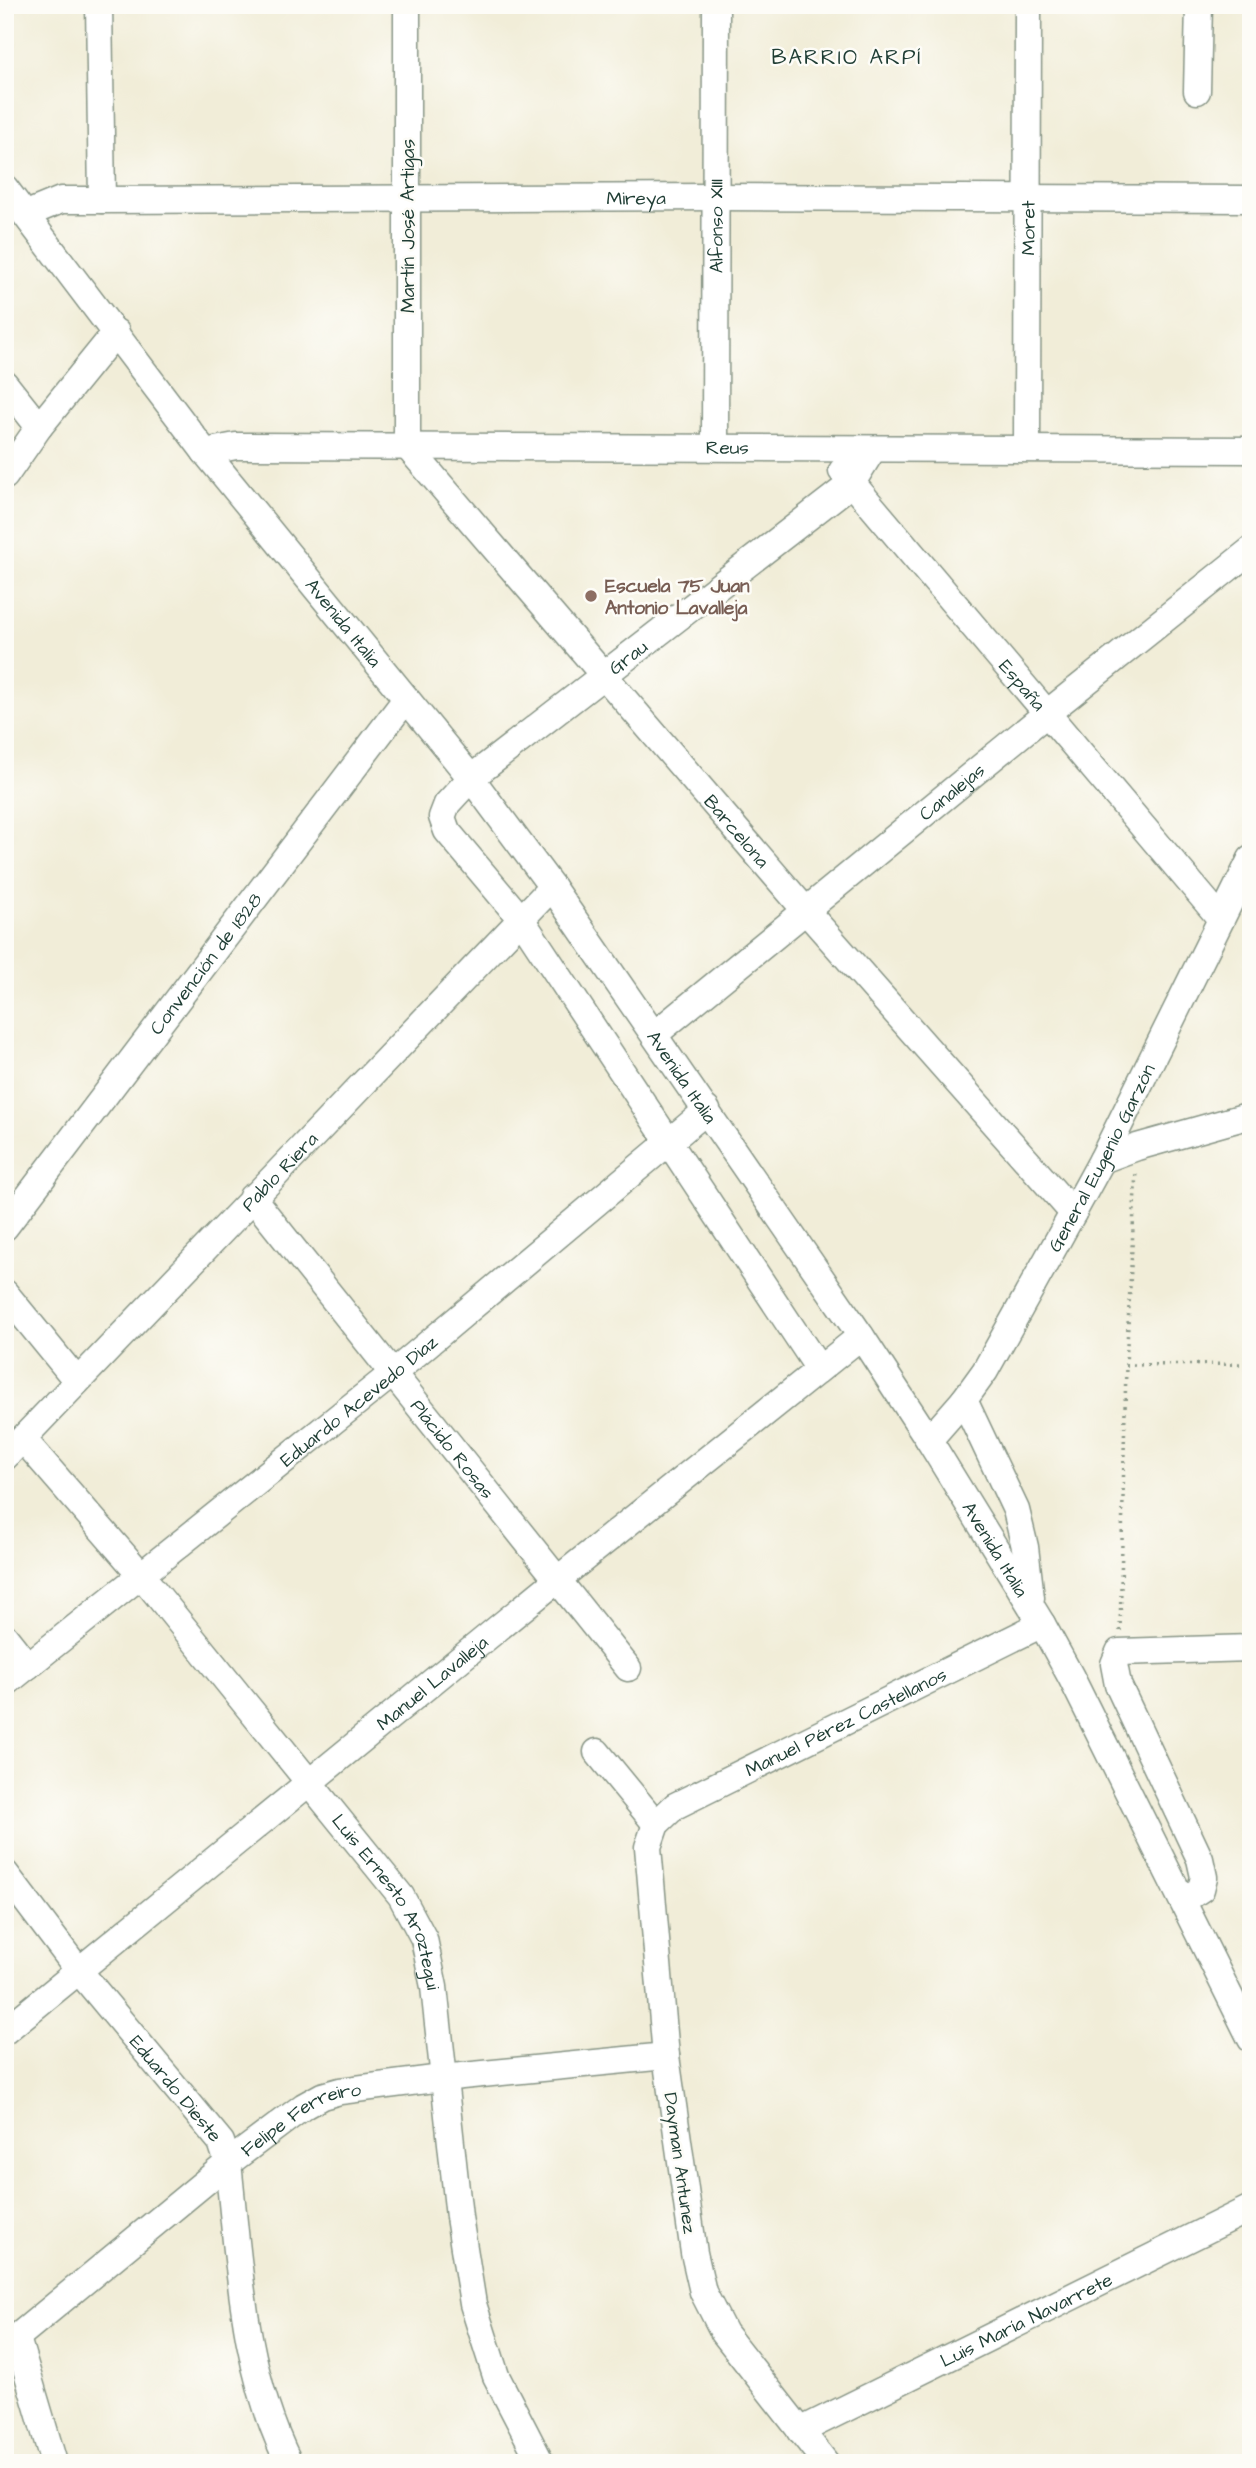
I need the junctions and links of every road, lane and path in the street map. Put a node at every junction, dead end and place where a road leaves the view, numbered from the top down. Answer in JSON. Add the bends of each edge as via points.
{"nodes":[{"id":1,"x":99,"y":5,"type":"edge"},
{"id":2,"x":407,"y":5,"type":"edge"},
{"id":3,"x":716,"y":5,"type":"edge"},
{"id":4,"x":1028,"y":5,"type":"edge"},
{"id":5,"x":1199,"y":5,"type":"edge"},
{"id":6,"x":1197,"y":91,"type":"dead end"},
{"id":7,"x":5,"y":188,"type":"edge"},
{"id":8,"x":716,"y":197,"type":"junction"},
{"id":9,"x":1028,"y":198,"type":"junction"},
{"id":10,"x":407,"y":199,"type":"junction"},
{"id":11,"x":1251,"y":199,"type":"edge"},
{"id":12,"x":102,"y":200,"type":"junction"},
{"id":13,"x":27,"y":215,"type":"junction"},
{"id":14,"x":116,"y":332,"type":"junction"},
{"id":15,"x":5,"y":384,"type":"edge"},
{"id":16,"x":39,"y":427,"type":"junction"},
{"id":17,"x":407,"y":446,"type":"junction"},
{"id":18,"x":715,"y":446,"type":"junction"},
{"id":19,"x":1027,"y":448,"type":"junction"},
{"id":20,"x":824,"y":449,"type":"junction"},
{"id":21,"x":873,"y":449,"type":"junction"},
{"id":22,"x":1251,"y":450,"type":"edge"},
{"id":23,"x":205,"y":452,"type":"junction"},
{"id":24,"x":5,"y":476,"type":"edge"},
{"id":25,"x":852,"y":483,"type":"junction"},
{"id":26,"x":1251,"y":550,"type":"edge"},
{"id":27,"x":603,"y":676,"type":"junction"},
{"id":28,"x":406,"y":699,"type":"junction"},
{"id":29,"x":1046,"y":714,"type":"junction"},
{"id":30,"x":471,"y":778,"type":"junction"},
{"id":31,"x":1251,"y":859,"type":"edge"},
{"id":32,"x":552,"y":887,"type":"junction"},
{"id":33,"x":806,"y":911,"type":"junction"},
{"id":34,"x":521,"y":919,"type":"junction"},
{"id":35,"x":1221,"y":919,"type":"junction"},
{"id":36,"x":655,"y":1034,"type":"junction"},
{"id":37,"x":707,"y":1110,"type":"junction"},
{"id":38,"x":1251,"y":1115,"type":"edge"},
{"id":39,"x":667,"y":1142,"type":"junction"},
{"id":40,"x":1137,"y":1147,"type":"junction"},
{"id":41,"x":1102,"y":1160,"type":"junction"},
{"id":42,"x":253,"y":1197,"type":"junction"},
{"id":43,"x":1073,"y":1213,"type":"junction"},
{"id":44,"x":5,"y":1227,"type":"edge"},
{"id":45,"x":5,"y":1293,"type":"edge"},
{"id":46,"x":861,"y":1336,"type":"junction"},
{"id":47,"x":1251,"y":1364,"type":"edge"},
{"id":48,"x":1126,"y":1365,"type":"junction"},
{"id":49,"x":818,"y":1369,"type":"junction"},
{"id":50,"x":393,"y":1374,"type":"junction"},
{"id":51,"x":77,"y":1381,"type":"junction"},
{"id":52,"x":964,"y":1400,"type":"junction"},
{"id":53,"x":929,"y":1440,"type":"junction"},
{"id":54,"x":14,"y":1448,"type":"edge"},
{"id":55,"x":142,"y":1576,"type":"junction"},
{"id":56,"x":557,"y":1580,"type":"junction"},
{"id":57,"x":1037,"y":1616,"type":"junction"},
{"id":58,"x":5,"y":1637,"type":"edge"},
{"id":59,"x":1251,"y":1648,"type":"edge"},
{"id":60,"x":1119,"y":1652,"type":"junction"},
{"id":61,"x":28,"y":1666,"type":"junction"},
{"id":62,"x":628,"y":1668,"type":"dead end"},
{"id":63,"x":5,"y":1685,"type":"edge"},
{"id":64,"x":597,"y":1752,"type":"dead end"},
{"id":65,"x":309,"y":1783,"type":"junction"},
{"id":66,"x":656,"y":1824,"type":"junction"},
{"id":67,"x":5,"y":1873,"type":"edge"},
{"id":68,"x":1183,"y":1900,"type":"junction"},
{"id":69,"x":79,"y":1971,"type":"junction"},
{"id":70,"x":1241,"y":1999,"type":"edge"},
{"id":71,"x":5,"y":2031,"type":"edge"},
{"id":72,"x":1251,"y":2039,"type":"edge"},
{"id":73,"x":666,"y":2056,"type":"junction"},
{"id":74,"x":442,"y":2078,"type":"junction"},
{"id":75,"x":228,"y":2163,"type":"junction"},
{"id":76,"x":1251,"y":2208,"type":"edge"},
{"id":77,"x":11,"y":2343,"type":"edge"},
{"id":78,"x":800,"y":2431,"type":"junction"},
{"id":79,"x":54,"y":2463,"type":"edge"},
{"id":80,"x":289,"y":2463,"type":"edge"},
{"id":81,"x":541,"y":2463,"type":"edge"},
{"id":82,"x":826,"y":2463,"type":"edge"}],
"edges":[{"from":1,"to":12,"type":"street"},
{"from":2,"to":10,"type":"street","name":"Martín José Artigas"},
{"from":3,"to":8,"type":"street","name":"Alfonso XIII"},
{"from":4,"to":9,"type":"street","name":"Moret"},
{"from":5,"to":6,"type":"street"},
{"from":7,"to":13,"type":"street","name":"Avenida Italia"},
{"from":8,"to":9,"type":"street","name":"Mireya"},
{"from":8,"to":10,"type":"street","name":"Mireya"},
{"from":8,"to":18,"type":"street","name":"Alfonso XIII"},
{"from":9,"to":11,"type":"street","name":"Mireya"},
{"from":9,"to":19,"type":"street","name":"Moret"},
{"from":10,"to":12,"type":"street","name":"Mireya"},
{"from":10,"to":17,"type":"street","name":"Martín José Artigas"},
{"from":12,"to":13,"type":"street","name":"Mireya","via":[[61,200]]},
{"from":13,"to":14,"type":"street","name":"Avenida Italia"},
{"from":14,"to":16,"type":"street"},
{"from":14,"to":23,"type":"street","name":"Avenida Italia"},
{"from":15,"to":16,"type":"street"},
{"from":16,"to":24,"type":"street"},
{"from":17,"to":18,"type":"street","name":"Reus"},
{"from":17,"to":23,"type":"street","name":"Reus","via":[[236,446]]},
{"from":17,"to":27,"type":"street","name":"Barcelona"},
{"from":18,"to":20,"type":"street","name":"Reus"},
{"from":19,"to":21,"type":"street","name":"Reus"},
{"from":19,"to":22,"type":"street","name":"Reus"},
{"from":20,"to":21,"type":"street","name":"Reus"},
{"from":20,"to":25,"type":"street","name":"España"},
{"from":21,"to":25,"type":"street","name":"Grau"},
{"from":23,"to":28,"type":"street","name":"Avenida Italia"},
{"from":25,"to":27,"type":"street","name":"Grau"},
{"from":25,"to":29,"type":"street","name":"España"},
{"from":26,"to":29,"type":"street","name":"Canalejas"},
{"from":27,"to":30,"type":"street","name":"Grau"},
{"from":27,"to":33,"type":"street","name":"Barcelona"},
{"from":28,"to":30,"type":"street","name":"Avenida Italia"},
{"from":28,"to":44,"type":"street","name":"Convención de 1828"},
{"from":29,"to":33,"type":"street","name":"Canalejas"},
{"from":29,"to":35,"type":"street","name":"España"},
{"from":30,"to":32,"type":"street","name":"Avenida Italia"},
{"from":30,"to":34,"type":"street","name":"Grau","via":[[447,804],[442,817],[447,831]]},
{"from":31,"to":35,"type":"street","name":"General Eugenio Garzón"},
{"from":32,"to":34,"type":"street","name":"Pablo Riera"},
{"from":32,"to":36,"type":"street","name":"Avenida Italia"},
{"from":33,"to":36,"type":"street","name":"Canalejas"},
{"from":33,"to":43,"type":"street","name":"Barcelona"},
{"from":34,"to":39,"type":"street"},
{"from":34,"to":42,"type":"street","name":"Pablo Riera"},
{"from":35,"to":41,"type":"street","name":"General Eugenio Garzón"},
{"from":36,"to":37,"type":"street","name":"Avenida Italia"},
{"from":37,"to":39,"type":"street","name":"Eduardo Acevedo Diaz"},
{"from":37,"to":46,"type":"street","name":"Avenida Italia"},
{"from":38,"to":40,"type":"street"},
{"from":39,"to":49,"type":"street"},
{"from":39,"to":50,"type":"street","name":"Eduardo Acevedo Diaz"},
{"from":40,"to":41,"type":"street"},
{"from":40,"to":48,"type":"path"},
{"from":41,"to":43,"type":"street","name":"General Eugenio Garzón"},
{"from":42,"to":50,"type":"street","name":"Plácido Rosas"},
{"from":42,"to":51,"type":"street","name":"Pablo Riera"},
{"from":43,"to":52,"type":"street","name":"General Eugenio Garzón","via":[[985,1371]]},
{"from":45,"to":51,"type":"street"},
{"from":46,"to":49,"type":"street","name":"Manuel Lavalleja"},
{"from":46,"to":53,"type":"street","name":"Avenida Italia"},
{"from":47,"to":48,"type":"path"},
{"from":48,"to":60,"type":"path"},
{"from":49,"to":56,"type":"street","name":"Manuel Lavalleja"},
{"from":50,"to":55,"type":"street","name":"Eduardo Acevedo Diaz"},
{"from":50,"to":56,"type":"street","name":"Plácido Rosas"},
{"from":51,"to":54,"type":"street","name":"Pablo Riera"},
{"from":52,"to":53,"type":"street","name":"General Eugenio Garzón"},
{"from":52,"to":57,"type":"street","via":[[1016,1510]]},
{"from":53,"to":57,"type":"street","name":"Avenida Italia"},
{"from":54,"to":55,"type":"street","name":"Luis Ernesto Aroztegui"},
{"from":55,"to":61,"type":"street","name":"Eduardo Acevedo Diaz"},
{"from":55,"to":65,"type":"street","name":"Luis Ernesto Aroztegui"},
{"from":56,"to":62,"type":"street","name":"Plácido Rosas"},
{"from":56,"to":65,"type":"street","name":"Manuel Lavalleja"},
{"from":57,"to":66,"type":"street","name":"Manuel Pérez Castellanos","via":[[675,1806]]},
{"from":57,"to":68,"type":"street","name":"Avenida Italia"},
{"from":58,"to":61,"type":"street"},
{"from":59,"to":60,"type":"street"},
{"from":60,"to":68,"type":"street","via":[[1114,1664],[1118,1685],[1200,1859],[1201,1889]]},
{"from":61,"to":63,"type":"street","name":"Eduardo Acevedo Diaz"},
{"from":64,"to":66,"type":"street"},
{"from":65,"to":69,"type":"street","name":"Manuel Lavalleja"},
{"from":65,"to":74,"type":"street","name":"Luis Ernesto Aroztegui","via":[[401,1896],[424,1939],[434,1987]]},
{"from":66,"to":73,"type":"street","name":"Dayman Antunez","via":[[648,1847],[649,1875]]},
{"from":67,"to":69,"type":"street","name":"Eduardo Dieste"},
{"from":68,"to":70,"type":"street","name":"Avenida Italia"},
{"from":69,"to":71,"type":"street","name":"Manuel Lavalleja"},
{"from":69,"to":75,"type":"street","name":"Eduardo Dieste","via":[[221,2142]]},
{"from":70,"to":72,"type":"street","name":"Avenida Italia"},
{"from":73,"to":74,"type":"street","name":"Felipe Ferreiro"},
{"from":73,"to":78,"type":"street","name":"Dayman Antunez","via":[[694,2253],[704,2292],[724,2333]]},
{"from":74,"to":75,"type":"street","name":"Felipe Ferreiro","via":[[322,2096]]},
{"from":74,"to":81,"type":"street","name":"Luis Ernesto Aroztegui","via":[[473,2304],[496,2376]]},
{"from":75,"to":77,"type":"street","name":"Felipe Ferreiro"},
{"from":75,"to":80,"type":"street","name":"Eduardo Dieste","via":[[258,2383]]},
{"from":76,"to":78,"type":"street","name":"Luis María Navarrete"},
{"from":77,"to":79,"type":"street"},
{"from":78,"to":82,"type":"street","name":"Dayman Antunez"}]}
